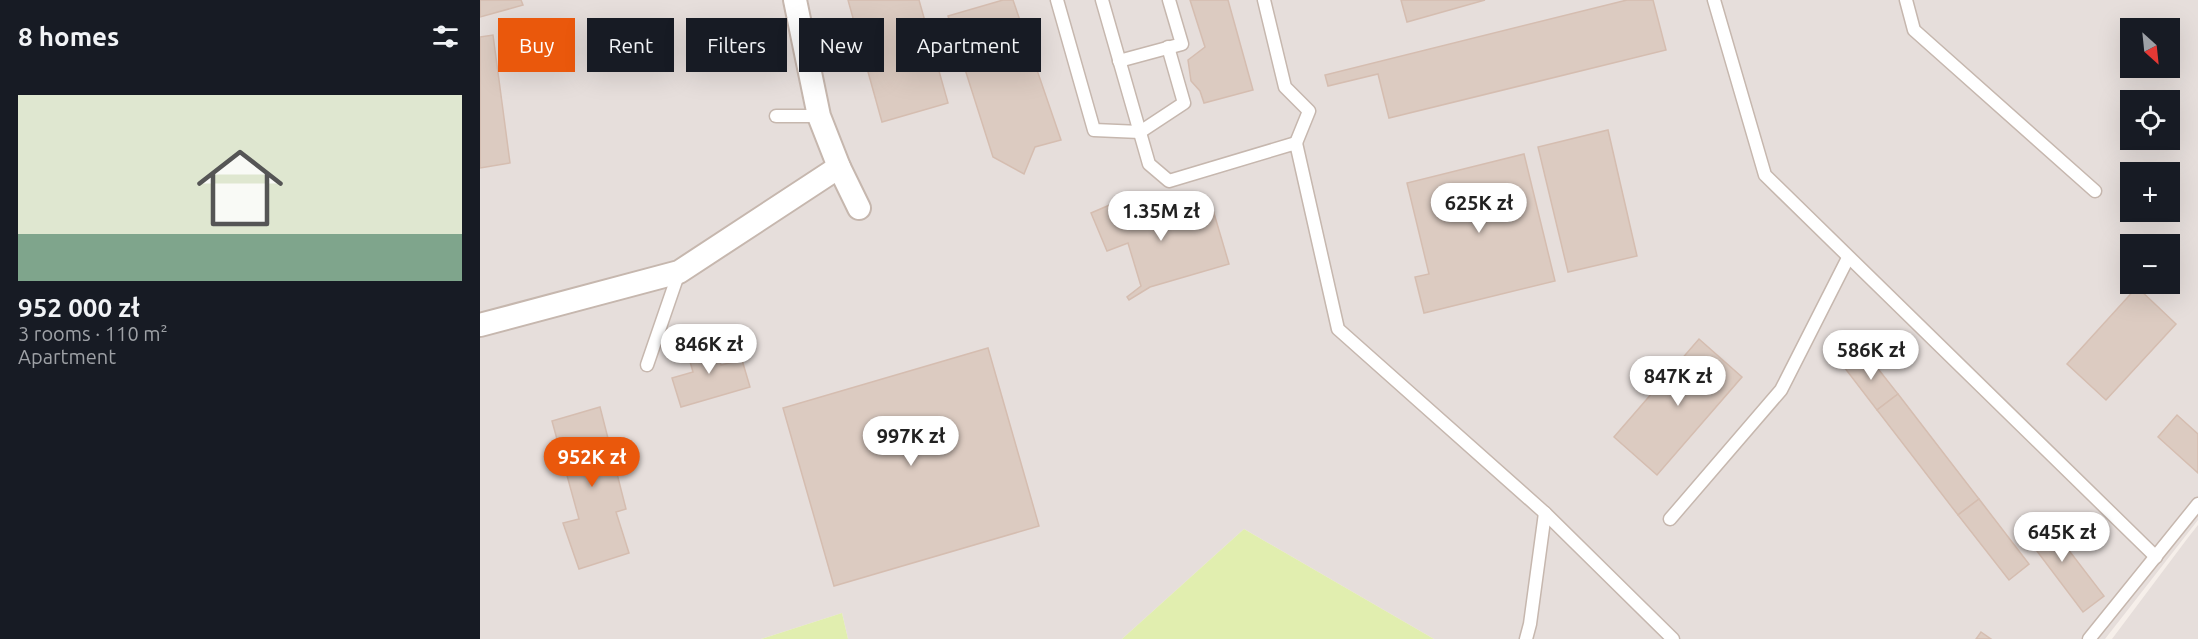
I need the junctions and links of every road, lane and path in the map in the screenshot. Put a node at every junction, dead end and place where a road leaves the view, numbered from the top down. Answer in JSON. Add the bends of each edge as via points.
{"nodes":[{"id":1,"x":795,"y":0,"type":"edge"},
{"id":2,"x":1057,"y":0,"type":"edge"},
{"id":3,"x":1102,"y":0,"type":"edge"},
{"id":4,"x":1169,"y":0,"type":"edge"},
{"id":5,"x":1264,"y":0,"type":"edge"},
{"id":6,"x":1714,"y":0,"type":"edge"},
{"id":7,"x":1906,"y":0,"type":"edge"},
{"id":8,"x":1168,"y":47,"type":"junction"},
{"id":9,"x":1119,"y":61,"type":"junction"},
{"id":10,"x":776,"y":116,"type":"dead end"},
{"id":11,"x":819,"y":116,"type":"junction"},
{"id":12,"x":1140,"y":132,"type":"junction"},
{"id":13,"x":1296,"y":143,"type":"junction"},
{"id":14,"x":839,"y":167,"type":"junction"},
{"id":15,"x":2095,"y":190,"type":"dead end"},
{"id":16,"x":859,"y":208,"type":"dead end"},
{"id":17,"x":1848,"y":258,"type":"junction"},
{"id":18,"x":679,"y":272,"type":"junction"},
{"id":19,"x":480,"y":325,"type":"edge"},
{"id":20,"x":647,"y":365,"type":"dead end"},
{"id":21,"x":2198,"y":504,"type":"edge"},
{"id":22,"x":1545,"y":513,"type":"junction"},
{"id":23,"x":1670,"y":519,"type":"dead end"},
{"id":24,"x":2156,"y":557,"type":"junction"},
{"id":25,"x":1526,"y":639,"type":"edge"},
{"id":26,"x":1673,"y":639,"type":"edge"},
{"id":27,"x":2089,"y":639,"type":"edge"}],
"edges":[{"from":1,"to":11,"type":"street"},
{"from":2,"to":12,"type":"lane","via":[[1094,130]]},
{"from":3,"to":9,"type":"lane"},
{"from":4,"to":8,"type":"lane","via":[[1182,44]]},
{"from":5,"to":13,"type":"lane","via":[[1285,87],[1309,111]]},
{"from":6,"to":17,"type":"lane","via":[[1765,175]]},
{"from":7,"to":15,"type":"lane","via":[[1914,30]]},
{"from":8,"to":9,"type":"lane"},
{"from":8,"to":12,"type":"lane","via":[[1184,103]]},
{"from":9,"to":12,"type":"lane"},
{"from":10,"to":11,"type":"lane"},
{"from":11,"to":14,"type":"street"},
{"from":12,"to":13,"type":"lane","via":[[1149,164],[1169,182]]},
{"from":13,"to":22,"type":"lane","via":[[1338,329]]},
{"from":14,"to":16,"type":"street"},
{"from":14,"to":18,"type":"street"},
{"from":17,"to":23,"type":"lane","via":[[1781,390]]},
{"from":17,"to":24,"type":"lane"},
{"from":18,"to":19,"type":"street"},
{"from":18,"to":20,"type":"lane"},
{"from":21,"to":24,"type":"lane"},
{"from":22,"to":25,"type":"lane"},
{"from":22,"to":26,"type":"lane"},
{"from":24,"to":27,"type":"lane"}]}
